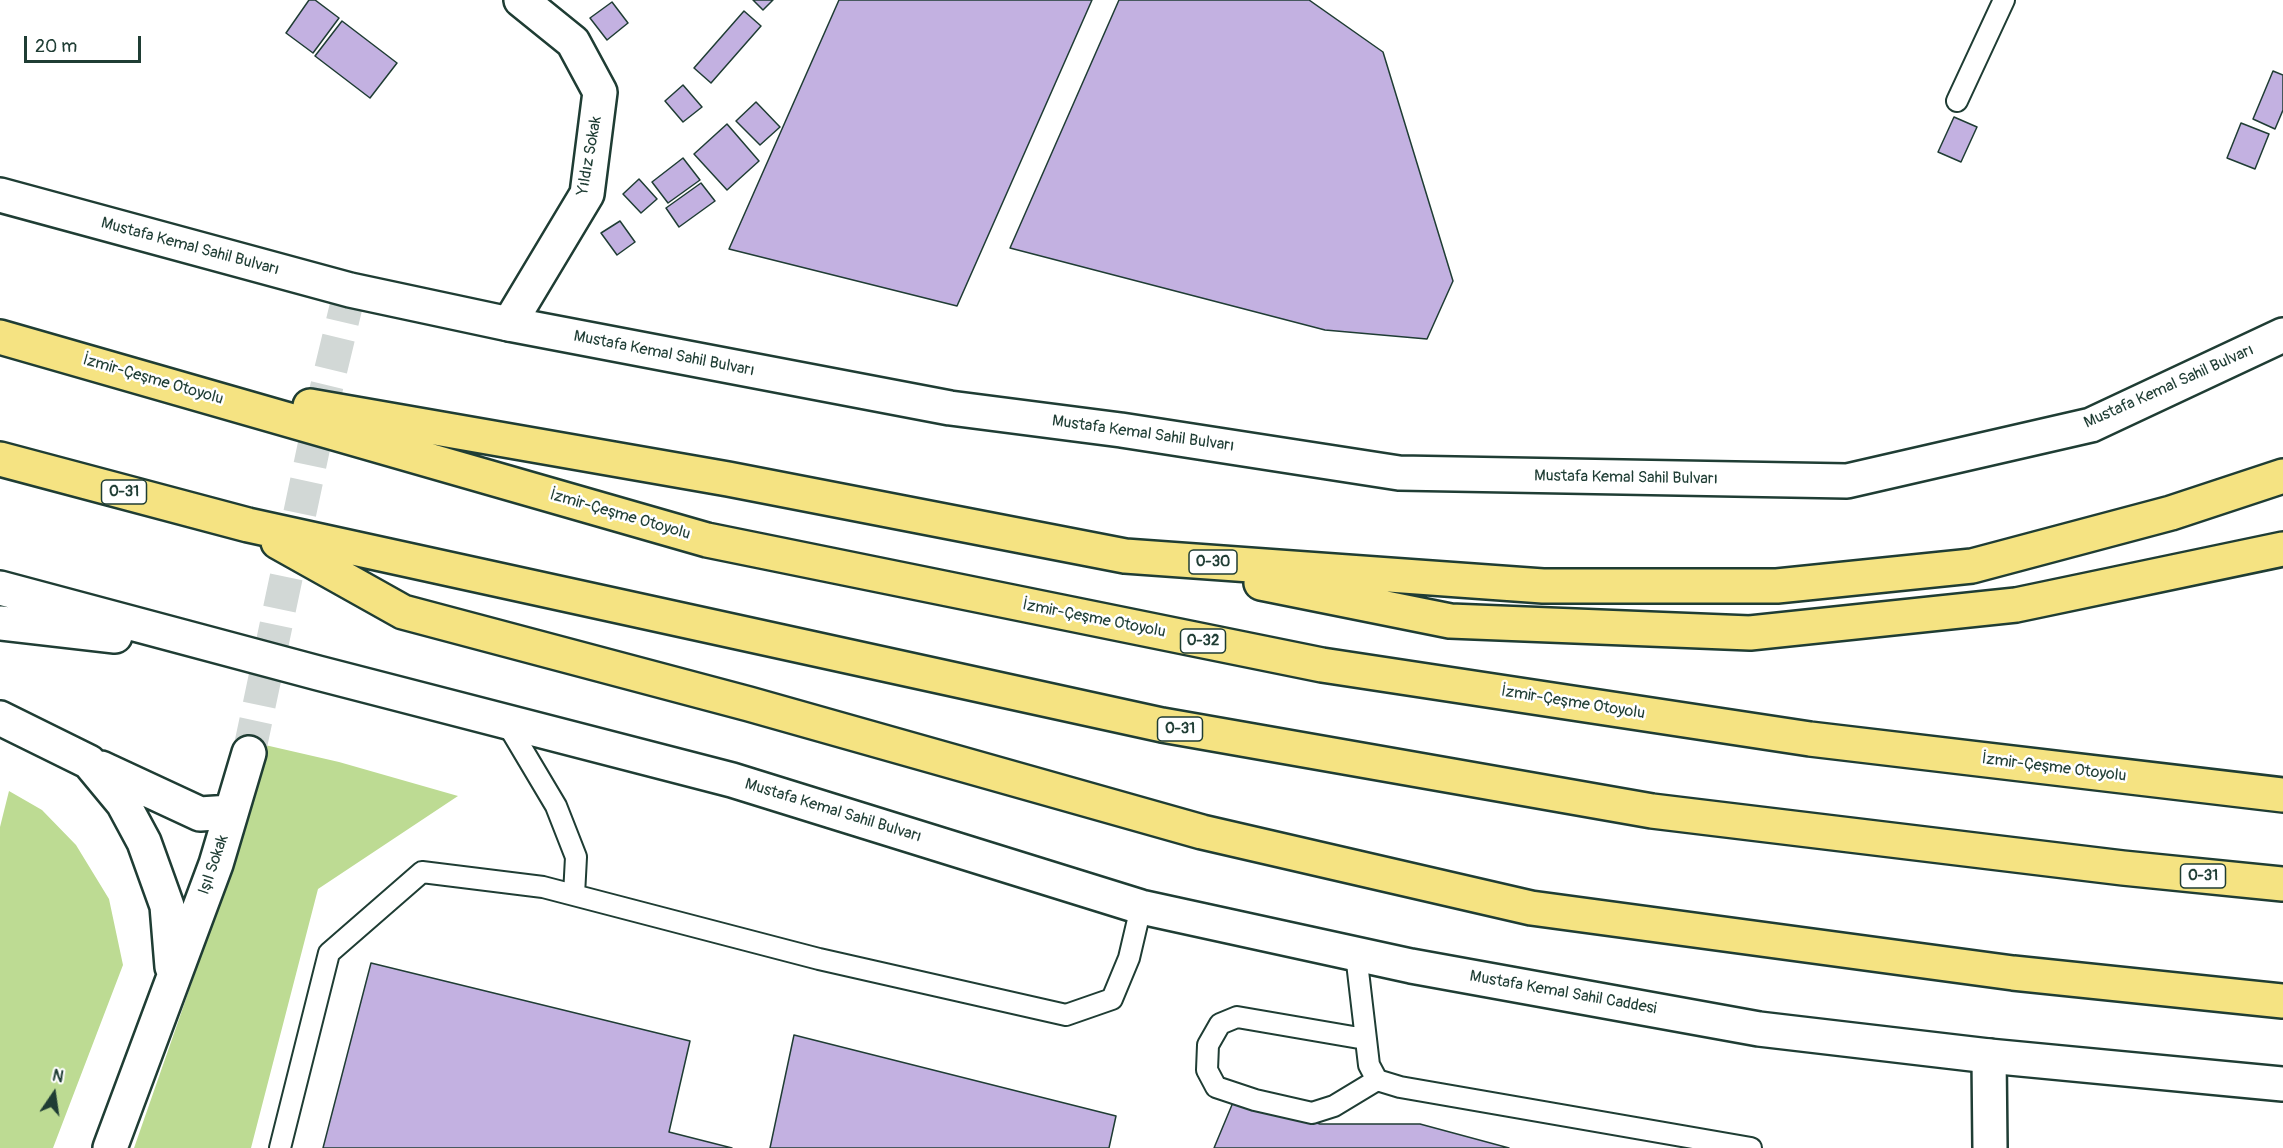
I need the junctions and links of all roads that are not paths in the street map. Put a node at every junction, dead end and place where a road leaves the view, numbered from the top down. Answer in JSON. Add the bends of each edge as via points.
{"nodes":[{"id":1,"x":521,"y":0,"type":"edge"},
{"id":2,"x":2004,"y":0,"type":"edge"},
{"id":3,"x":1957,"y":101,"type":"dead end"},
{"id":4,"x":0,"y":195,"type":"edge"},
{"id":5,"x":509,"y":324,"type":"junction"},
{"id":6,"x":2283,"y":335,"type":"edge"},
{"id":7,"x":0,"y":337,"type":"edge"},
{"id":8,"x":145,"y":378,"type":"junction"},
{"id":9,"x":0,"y":459,"type":"edge"},
{"id":10,"x":2283,"y":476,"type":"edge"},
{"id":11,"x":248,"y":525,"type":"junction"},
{"id":12,"x":2283,"y":549,"type":"edge"},
{"id":13,"x":1125,"y":556,"type":"junction"},
{"id":14,"x":0,"y":588,"type":"edge"},
{"id":15,"x":0,"y":622,"type":"edge"},
{"id":16,"x":221,"y":648,"type":"junction"},
{"id":17,"x":0,"y":718,"type":"edge"},
{"id":18,"x":506,"y":722,"type":"junction"},
{"id":19,"x":249,"y":753,"type":"tunnel mouth"},
{"id":20,"x":88,"y":762,"type":"junction"},
{"id":21,"x":2283,"y":795,"type":"edge"},
{"id":22,"x":231,"y":812,"type":"junction"},
{"id":23,"x":2283,"y":884,"type":"edge"},
{"id":24,"x":574,"y":895,"type":"junction"},
{"id":25,"x":1141,"y":907,"type":"junction"},
{"id":26,"x":1356,"y":954,"type":"junction"},
{"id":27,"x":173,"y":976,"type":"junction"},
{"id":28,"x":2283,"y":1001,"type":"edge"},
{"id":29,"x":1365,"y":1039,"type":"junction"},
{"id":30,"x":1989,"y":1056,"type":"junction"},
{"id":31,"x":1377,"y":1080,"type":"junction"},
{"id":32,"x":2283,"y":1084,"type":"edge"},
{"id":33,"x":110,"y":1148,"type":"edge"},
{"id":34,"x":280,"y":1148,"type":"edge"},
{"id":35,"x":1751,"y":1148,"type":"edge"},
{"id":36,"x":1990,"y":1148,"type":"edge"}],
"edges":[{"from":1,"to":5,"type":"street","name":"Yıldız Sokak","via":[[573,42],[600,92],[587,194]]},
{"from":2,"to":3,"type":"lane"},
{"from":4,"to":5,"type":"street","name":"Mustafa Kemal Sahil Bulvarı","via":[[350,290]]},
{"from":5,"to":6,"type":"street","name":"Mustafa Kemal Sahil Bulvarı","via":[[950,408],[1399,473],[1847,481],[2091,425]]},
{"from":7,"to":8,"type":"highway","name":"İzmir-Çeşme Otoyolu"},
{"from":8,"to":13,"type":"highway","number":"O-30","via":[[728,479]]},
{"from":8,"to":21,"type":"highway","name":"İzmir-Çeşme Otoyolu","number":"O-32","via":[[707,540],[1322,665],[1810,739]]},
{"from":9,"to":11,"type":"highway","number":"O-31"},
{"from":10,"to":13,"type":"highway","number":"O-30","via":[[2171,513],[1972,566],[1777,586],[1543,586]]},
{"from":11,"to":23,"type":"highway","number":"O-31","via":[[1173,728],[1652,811]]},
{"from":11,"to":28,"type":"highway","via":[[403,612],[1214,834],[1531,908],[2013,973]]},
{"from":12,"to":13,"type":"highway","via":[[2016,605],[1750,633],[1450,621]]},
{"from":14,"to":16,"type":"street","name":"Mustafa Kemal Sahil Bulvarı"},
{"from":15,"to":16,"type":"street"},
{"from":16,"to":18,"type":"street","name":"Mustafa Kemal Sahil Bulvarı"},
{"from":17,"to":20,"type":"street"},
{"from":18,"to":24,"type":"lane","via":[[560,816],[576,857]]},
{"from":18,"to":25,"type":"street","name":"Mustafa Kemal Sahil Bulvarı","via":[[732,780]]},
{"from":19,"to":22,"type":"street","name":"Işıl Sokak"},
{"from":20,"to":22,"type":"street","via":[[200,814]]},
{"from":20,"to":27,"type":"street","via":[[123,803],[144,842],[167,906]]},
{"from":22,"to":27,"type":"street","name":"Işıl Sokak","via":[[216,864]]},
{"from":24,"to":25,"type":"lane","via":[[819,959],[1066,1015],[1112,999],[1129,958]]},
{"from":24,"to":34,"type":"lane","via":[[543,887],[422,872],[329,953]]},
{"from":25,"to":26,"type":"street","name":"Mustafa Kemal Sahil Caddesi"},
{"from":26,"to":29,"type":"lane"},
{"from":26,"to":30,"type":"street","name":"Mustafa Kemal Sahil Caddesi","via":[[1759,1029]]},
{"from":27,"to":33,"type":"street","name":"Işıl Sokak"},
{"from":29,"to":31,"type":"lane","via":[[1369,1065]]},
{"from":29,"to":31,"type":"lane","via":[[1237,1017],[1220,1024],[1208,1045],[1207,1070],[1216,1087],[1312,1113],[1334,1107]]},
{"from":30,"to":32,"type":"street","name":"Mustafa Kemal Sahil Caddesi"},
{"from":30,"to":36,"type":"street"},
{"from":31,"to":35,"type":"lane"}]}
